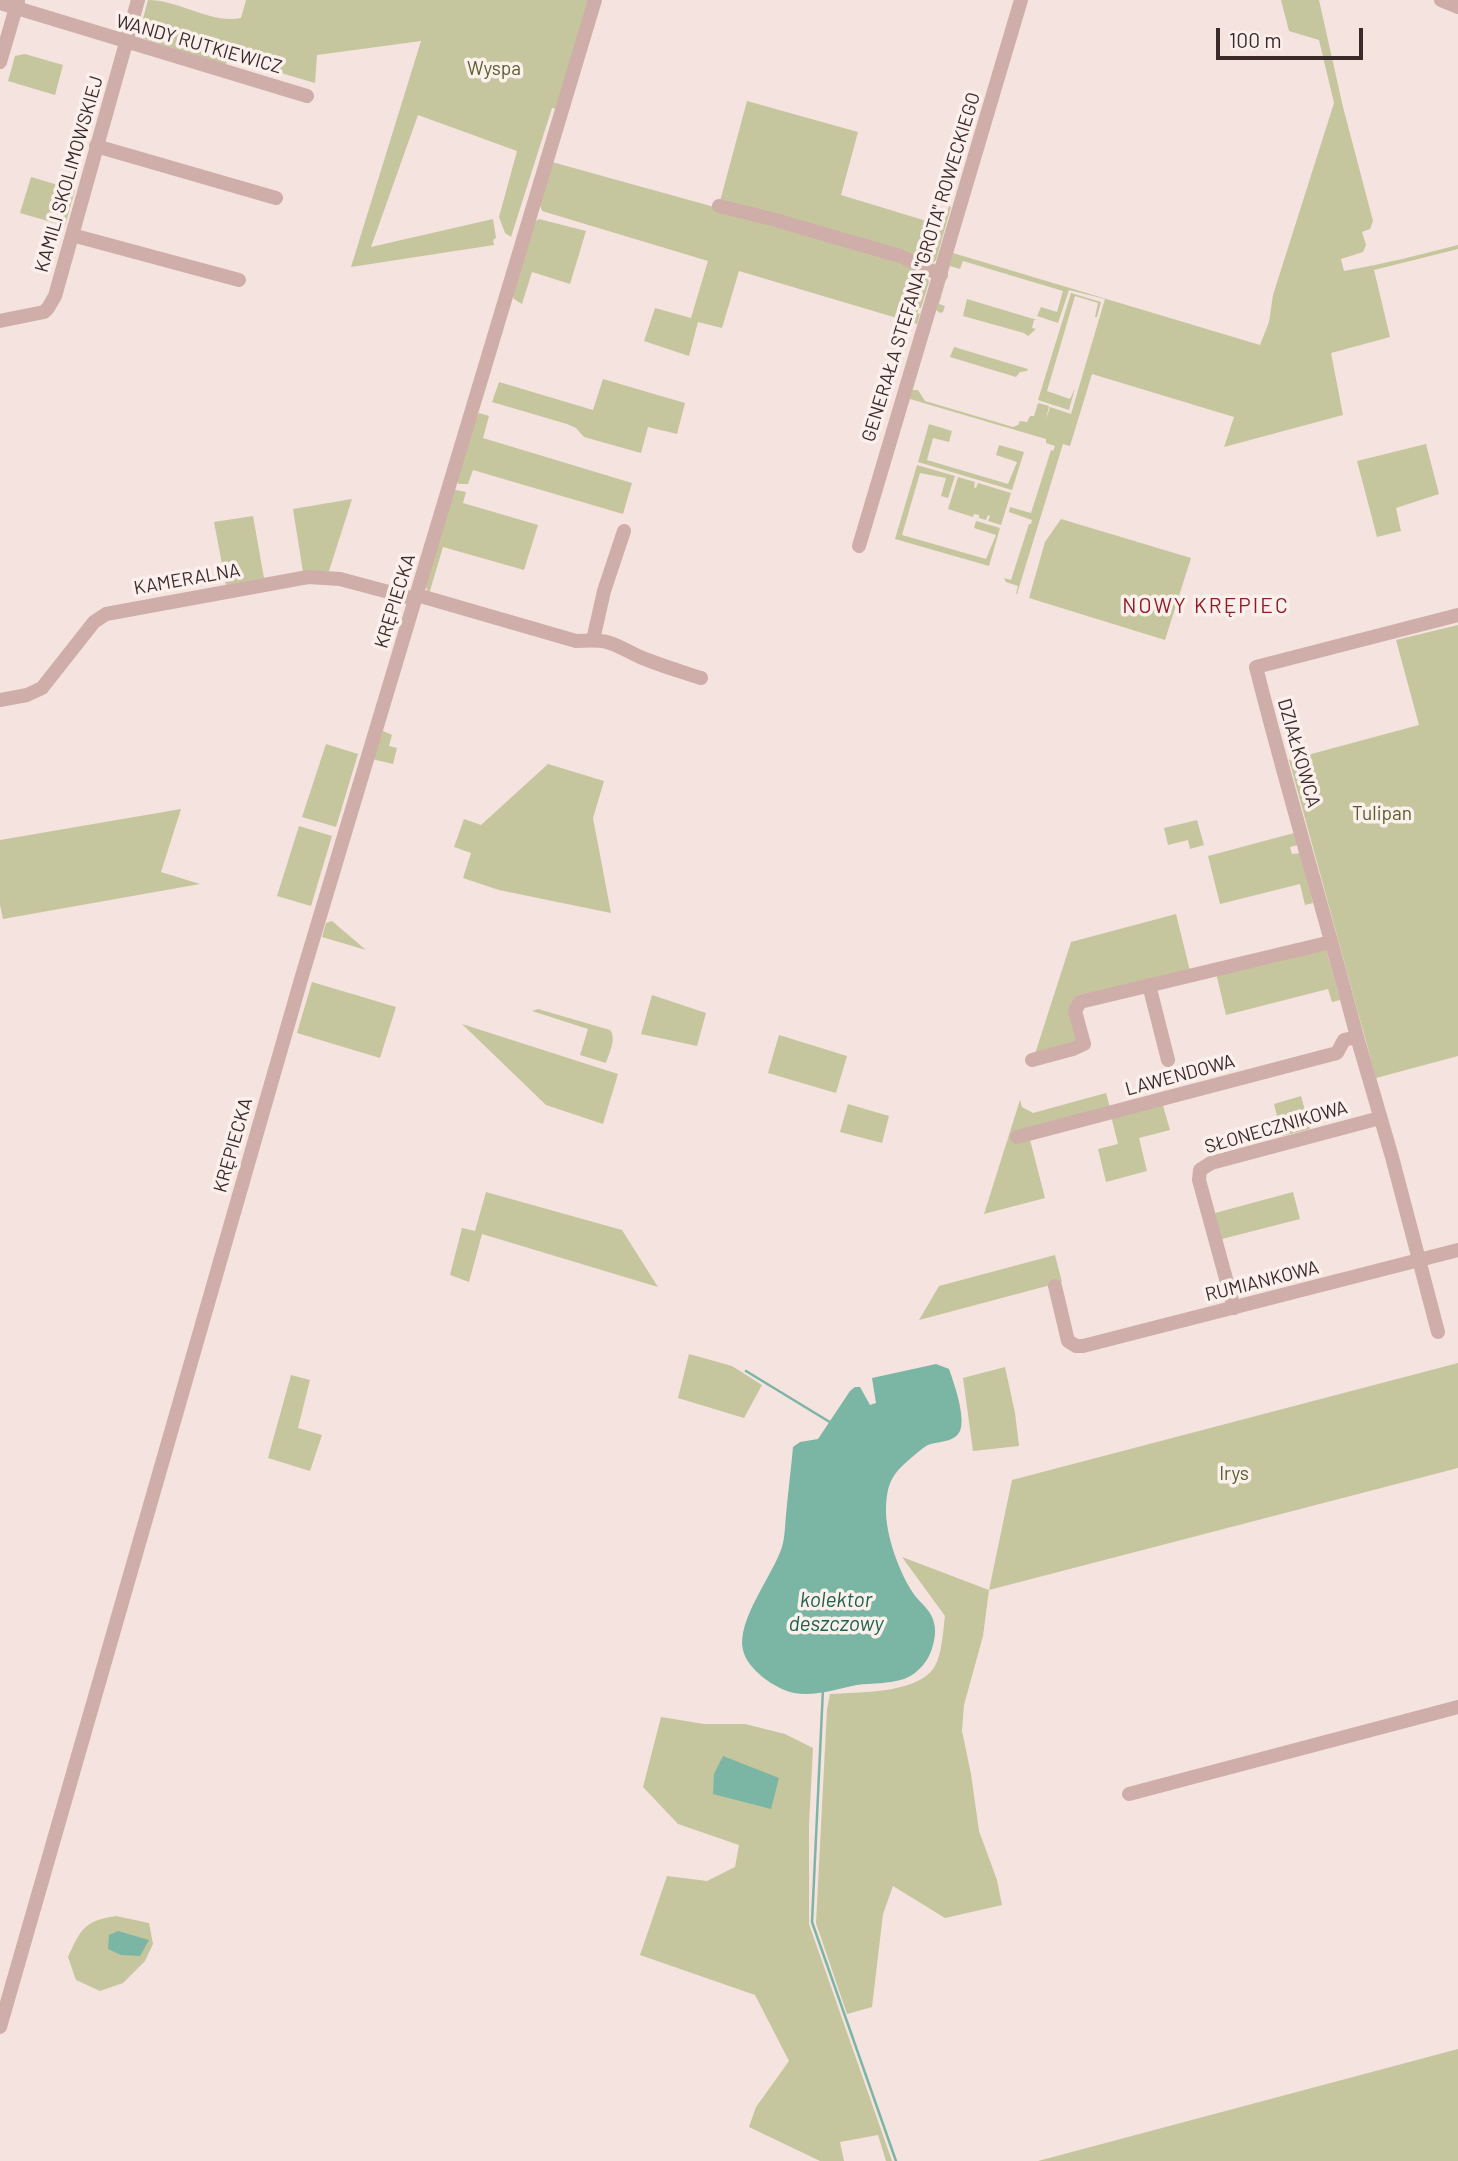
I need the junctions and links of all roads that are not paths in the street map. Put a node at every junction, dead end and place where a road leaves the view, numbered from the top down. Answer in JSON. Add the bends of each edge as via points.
{"nodes":[{"id":1,"x":138,"y":0,"type":"edge"},
{"id":2,"x":594,"y":0,"type":"edge"},
{"id":3,"x":1021,"y":0,"type":"edge"},
{"id":4,"x":1441,"y":0,"type":"edge"},
{"id":5,"x":0,"y":3,"type":"edge"},
{"id":6,"x":17,"y":4,"type":"edge"},
{"id":7,"x":1458,"y":7,"type":"edge"},
{"id":8,"x":126,"y":43,"type":"junction"},
{"id":9,"x":0,"y":62,"type":"edge"},
{"id":10,"x":307,"y":96,"type":"dead end"},
{"id":11,"x":96,"y":146,"type":"junction"},
{"id":12,"x":276,"y":198,"type":"dead end"},
{"id":13,"x":719,"y":206,"type":"dead end"},
{"id":14,"x":72,"y":235,"type":"junction"},
{"id":15,"x":941,"y":275,"type":"junction"},
{"id":16,"x":239,"y":280,"type":"dead end"},
{"id":17,"x":0,"y":321,"type":"edge"},
{"id":18,"x":624,"y":531,"type":"dead end"},
{"id":19,"x":859,"y":546,"type":"dead end"},
{"id":20,"x":416,"y":597,"type":"junction"},
{"id":21,"x":1458,"y":615,"type":"edge"},
{"id":22,"x":593,"y":640,"type":"junction"},
{"id":23,"x":701,"y":678,"type":"dead end"},
{"id":24,"x":0,"y":700,"type":"edge"},
{"id":25,"x":1331,"y":942,"type":"junction"},
{"id":26,"x":1149,"y":985,"type":"junction"},
{"id":27,"x":1351,"y":1039,"type":"junction"},
{"id":28,"x":1168,"y":1059,"type":"dead end"},
{"id":29,"x":1032,"y":1060,"type":"dead end"},
{"id":30,"x":1380,"y":1118,"type":"junction"},
{"id":31,"x":1017,"y":1137,"type":"dead end"},
{"id":32,"x":1458,"y":1250,"type":"edge"},
{"id":33,"x":1420,"y":1260,"type":"junction"},
{"id":34,"x":1055,"y":1286,"type":"dead end"},
{"id":35,"x":1234,"y":1308,"type":"junction"},
{"id":36,"x":1438,"y":1332,"type":"dead end"},
{"id":37,"x":1458,"y":1707,"type":"edge"},
{"id":38,"x":1129,"y":1794,"type":"dead end"},
{"id":39,"x":0,"y":2027,"type":"edge"}],
"edges":[{"from":1,"to":8,"type":"street","name":"KAMILI SKOLIMOWSKIEJ"},
{"from":2,"to":20,"type":"street","name":"KRĘPIECKA"},
{"from":3,"to":15,"type":"street","name":"GENERAŁA STEFANA \"GROTA\" ROWECKIEGO"},
{"from":4,"to":7,"type":"street"},
{"from":5,"to":6,"type":"street","name":"WANDY RUTKIEWICZ"},
{"from":6,"to":8,"type":"street","name":"WANDY RUTKIEWICZ"},
{"from":6,"to":9,"type":"street"},
{"from":8,"to":10,"type":"street","name":"WANDY RUTKIEWICZ"},
{"from":8,"to":11,"type":"street","name":"KAMILI SKOLIMOWSKIEJ"},
{"from":11,"to":12,"type":"street"},
{"from":11,"to":14,"type":"street","name":"KAMILI SKOLIMOWSKIEJ"},
{"from":13,"to":15,"type":"street","via":[[900,256]]},
{"from":14,"to":16,"type":"street"},
{"from":14,"to":17,"type":"street","name":"KAMILI SKOLIMOWSKIEJ","via":[[48,308]]},
{"from":15,"to":19,"type":"street","name":"GENERAŁA STEFANA \"GROTA\" ROWECKIEGO"},
{"from":18,"to":22,"type":"street"},
{"from":20,"to":22,"type":"street","name":"KAMERALNA","via":[[576,641]]},
{"from":20,"to":24,"type":"street","name":"KAMERALNA","via":[[340,579],[309,577],[106,614],[94,622],[43,688]]},
{"from":20,"to":39,"type":"street","name":"KRĘPIECKA"},
{"from":21,"to":25,"type":"street","name":"DZIAŁKOWCA","via":[[1256,667]]},
{"from":22,"to":23,"type":"street","name":"KAMERALNA","via":[[611,642],[639,657]]},
{"from":25,"to":26,"type":"street"},
{"from":25,"to":27,"type":"street","name":"DZIAŁKOWCA"},
{"from":26,"to":28,"type":"street"},
{"from":26,"to":29,"type":"street","via":[[1080,1002],[1075,1011],[1084,1044]]},
{"from":27,"to":30,"type":"street","name":"DZIAŁKOWCA"},
{"from":27,"to":31,"type":"street","name":"LAWENDOWA","via":[[1337,1054]]},
{"from":30,"to":33,"type":"street"},
{"from":30,"to":35,"type":"street","name":"SŁONECZNIKOWA","via":[[1211,1163],[1200,1170],[1201,1190]]},
{"from":32,"to":33,"type":"street","name":"RUMIANKOWA"},
{"from":33,"to":35,"type":"street","name":"RUMIANKOWA"},
{"from":33,"to":36,"type":"street"},
{"from":34,"to":35,"type":"street","name":"RUMIANKOWA","via":[[1068,1341],[1076,1346]]},
{"from":37,"to":38,"type":"street"}]}
